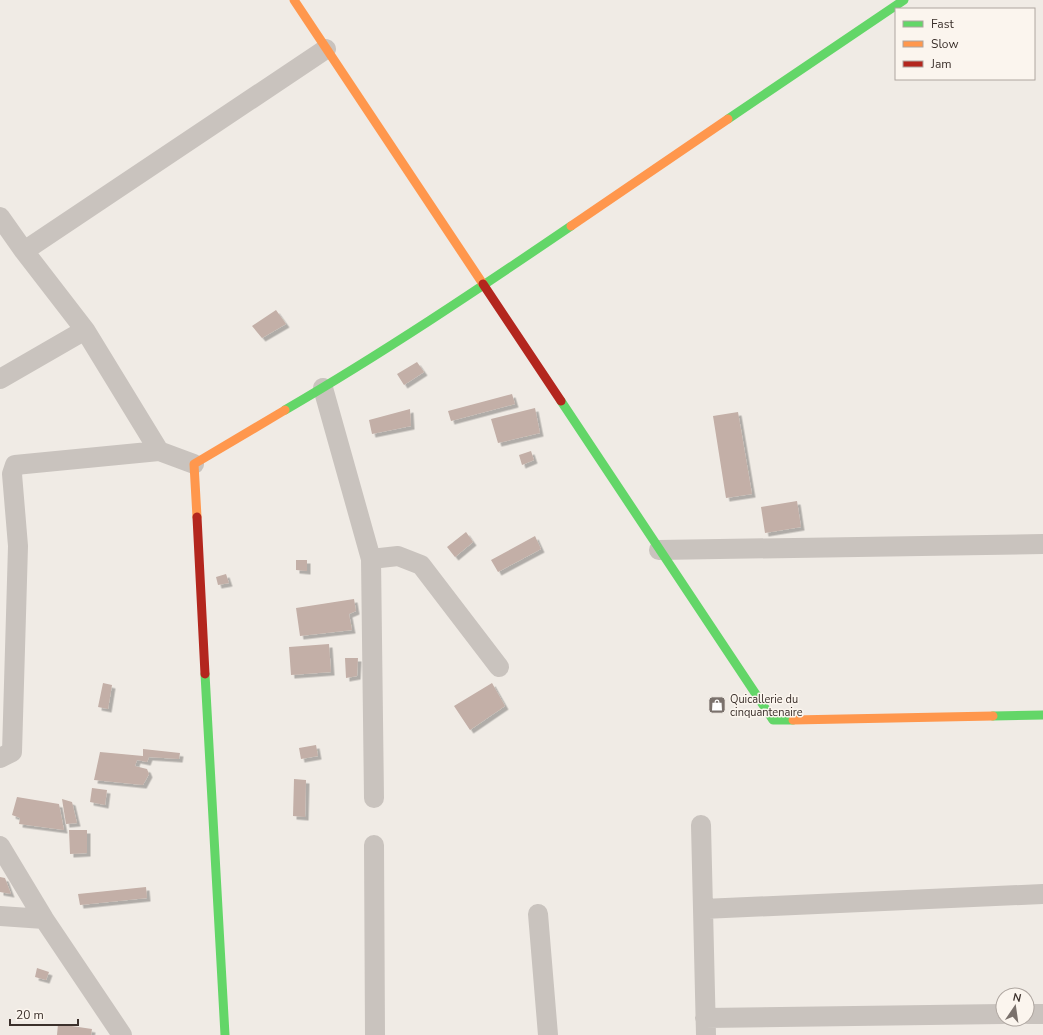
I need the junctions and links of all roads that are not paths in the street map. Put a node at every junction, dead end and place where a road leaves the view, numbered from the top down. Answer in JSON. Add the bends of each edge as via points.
{"nodes":[{"id":1,"x":294,"y":0,"type":"edge"},
{"id":2,"x":904,"y":0,"type":"edge"},
{"id":3,"x":326,"y":49,"type":"junction"},
{"id":4,"x":0,"y":216,"type":"edge"},
{"id":5,"x":24,"y":251,"type":"junction"},
{"id":6,"x":484,"y":285,"type":"junction"},
{"id":7,"x":85,"y":330,"type":"junction"},
{"id":8,"x":0,"y":379,"type":"edge"},
{"id":9,"x":323,"y":388,"type":"junction"},
{"id":10,"x":159,"y":451,"type":"junction"},
{"id":11,"x":194,"y":464,"type":"junction"},
{"id":12,"x":1043,"y":544,"type":"edge"},
{"id":13,"x":659,"y":550,"type":"junction"},
{"id":14,"x":371,"y":559,"type":"junction"},
{"id":15,"x":498,"y":667,"type":"dead end"},
{"id":16,"x":1043,"y":715,"type":"edge"},
{"id":17,"x":0,"y":758,"type":"edge"},
{"id":18,"x":374,"y":798,"type":"dead end"},
{"id":19,"x":701,"y":825,"type":"dead end"},
{"id":20,"x":374,"y":845,"type":"dead end"},
{"id":21,"x":0,"y":846,"type":"edge"},
{"id":22,"x":1043,"y":894,"type":"edge"},
{"id":23,"x":703,"y":909,"type":"junction"},
{"id":24,"x":538,"y":914,"type":"dead end"},
{"id":25,"x":0,"y":916,"type":"edge"},
{"id":26,"x":44,"y":919,"type":"junction"},
{"id":27,"x":995,"y":1014,"type":"edge"},
{"id":28,"x":706,"y":1026,"type":"edge"},
{"id":29,"x":122,"y":1035,"type":"edge"},
{"id":30,"x":225,"y":1035,"type":"edge"},
{"id":31,"x":375,"y":1035,"type":"edge"},
{"id":32,"x":548,"y":1035,"type":"edge"}],
"edges":[{"from":1,"to":3,"type":"street"},
{"from":2,"to":6,"type":"street"},
{"from":3,"to":5,"type":"street"},
{"from":3,"to":6,"type":"street"},
{"from":4,"to":5,"type":"street"},
{"from":5,"to":7,"type":"street"},
{"from":6,"to":9,"type":"street"},
{"from":6,"to":13,"type":"street"},
{"from":7,"to":8,"type":"street"},
{"from":7,"to":10,"type":"street"},
{"from":9,"to":11,"type":"street"},
{"from":9,"to":14,"type":"street"},
{"from":10,"to":11,"type":"street"},
{"from":10,"to":17,"type":"street","via":[[15,465],[12,474],[18,546],[12,752]]},
{"from":11,"to":30,"type":"street"},
{"from":12,"to":13,"type":"street"},
{"from":13,"to":16,"type":"street","via":[[773,720]]},
{"from":14,"to":15,"type":"street","via":[[398,556],[421,565]]},
{"from":14,"to":18,"type":"street"},
{"from":19,"to":23,"type":"street"},
{"from":20,"to":31,"type":"street"},
{"from":21,"to":26,"type":"street"},
{"from":22,"to":23,"type":"street"},
{"from":23,"to":28,"type":"street"},
{"from":24,"to":32,"type":"street"},
{"from":25,"to":26,"type":"street"},
{"from":26,"to":29,"type":"street"},
{"from":27,"to":28,"type":"street"}]}
